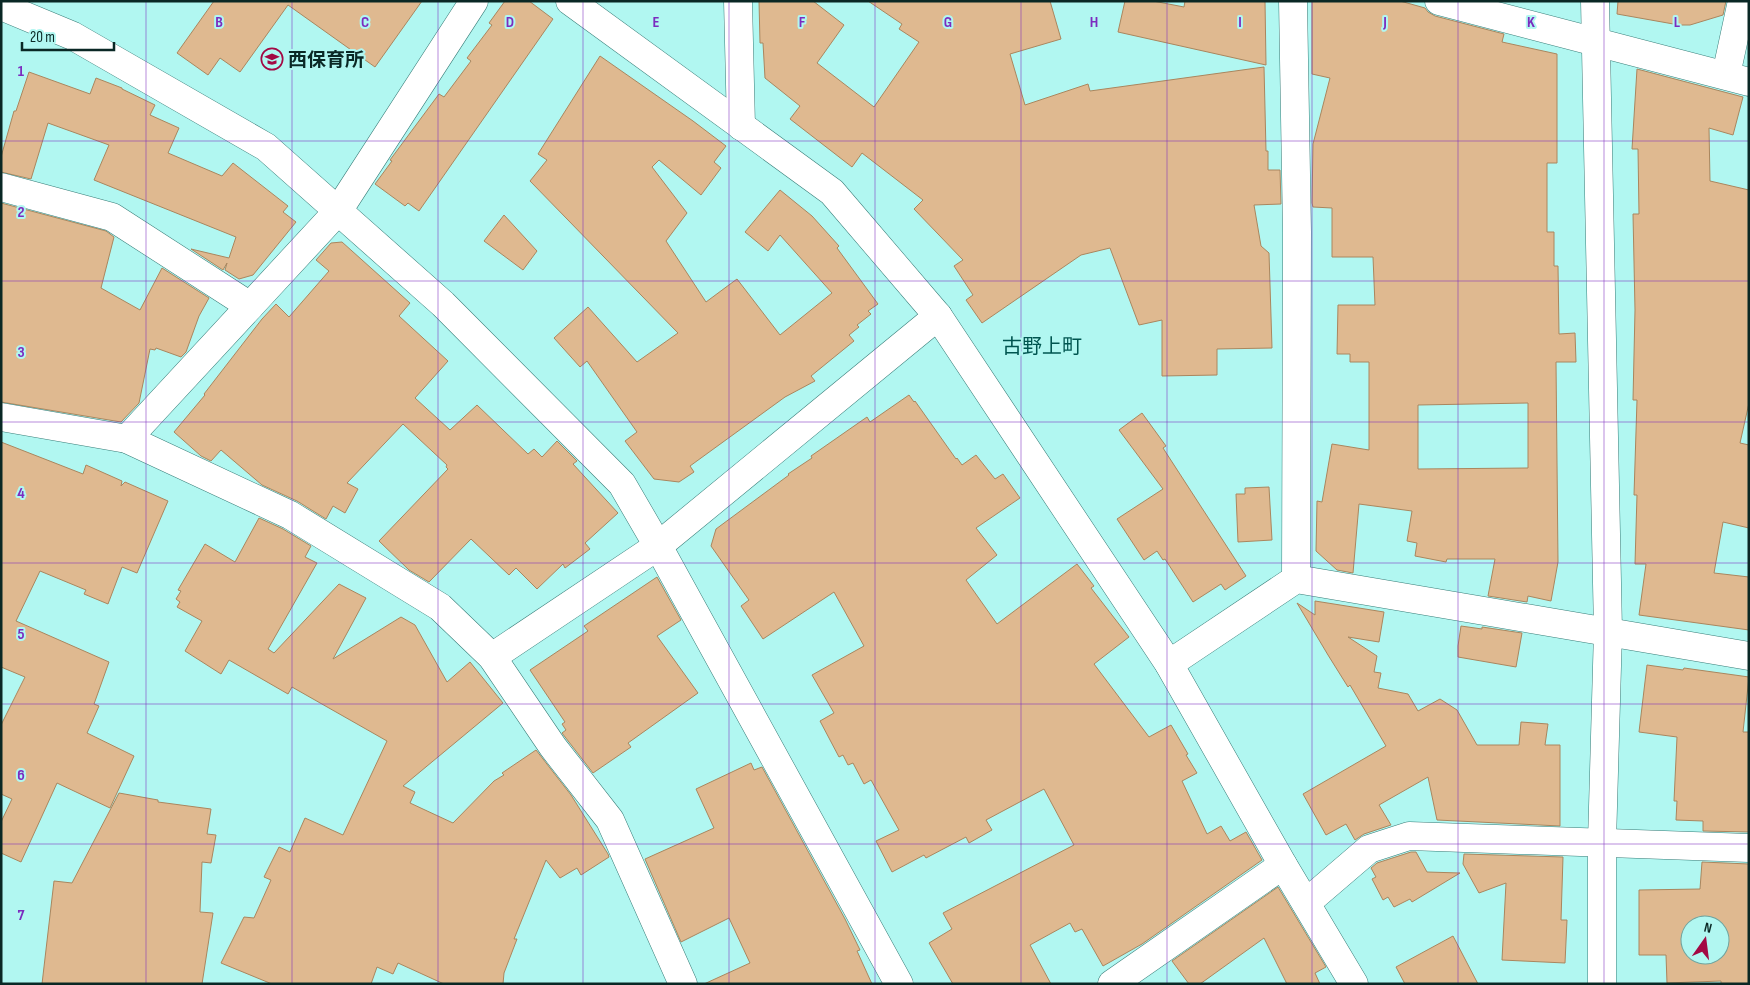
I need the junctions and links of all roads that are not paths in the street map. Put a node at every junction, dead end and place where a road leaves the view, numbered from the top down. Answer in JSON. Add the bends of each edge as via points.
{"nodes":[{"id":1,"x":474,"y":1,"type":"edge"},
{"id":2,"x":570,"y":1,"type":"edge"},
{"id":3,"x":738,"y":1,"type":"edge"},
{"id":4,"x":1293,"y":1,"type":"edge"},
{"id":5,"x":1439,"y":1,"type":"edge"},
{"id":6,"x":1596,"y":1,"type":"edge"},
{"id":7,"x":1742,"y":1,"type":"edge"},
{"id":8,"x":1,"y":6,"type":"edge"},
{"id":9,"x":1596,"y":43,"type":"junction"},
{"id":10,"x":1737,"y":78,"type":"edge"},
{"id":11,"x":741,"y":126,"type":"junction"},
{"id":12,"x":1,"y":188,"type":"edge"},
{"id":13,"x":338,"y":211,"type":"junction"},
{"id":14,"x":250,"y":306,"type":"junction"},
{"id":15,"x":938,"y":316,"type":"junction"},
{"id":16,"x":1,"y":417,"type":"edge"},
{"id":17,"x":127,"y":439,"type":"junction"},
{"id":18,"x":658,"y":546,"type":"junction"},
{"id":19,"x":1296,"y":579,"type":"junction"},
{"id":20,"x":1608,"y":631,"type":"junction"},
{"id":21,"x":1749,"y":656,"type":"edge"},
{"id":22,"x":492,"y":657,"type":"junction"},
{"id":23,"x":1169,"y":664,"type":"junction"},
{"id":24,"x":1602,"y":842,"type":"junction"},
{"id":25,"x":1749,"y":848,"type":"edge"},
{"id":26,"x":1283,"y":866,"type":"junction"},
{"id":27,"x":1306,"y":903,"type":"junction"},
{"id":28,"x":683,"y":984,"type":"edge"},
{"id":29,"x":899,"y":984,"type":"edge"},
{"id":30,"x":1112,"y":984,"type":"edge"},
{"id":31,"x":1354,"y":984,"type":"edge"},
{"id":32,"x":1602,"y":984,"type":"edge"}],
"edges":[{"from":1,"to":13,"type":"street"},
{"from":2,"to":11,"type":"street"},
{"from":3,"to":11,"type":"street"},
{"from":4,"to":19,"type":"street","via":[[1297,232]]},
{"from":5,"to":9,"type":"street"},
{"from":6,"to":9,"type":"street"},
{"from":7,"to":10,"type":"street"},
{"from":8,"to":13,"type":"street","via":[[73,36],[266,147]]},
{"from":9,"to":10,"type":"street"},
{"from":9,"to":20,"type":"street"},
{"from":11,"to":15,"type":"street","via":[[832,192]]},
{"from":12,"to":14,"type":"street","via":[[112,217]]},
{"from":13,"to":14,"type":"street"},
{"from":13,"to":18,"type":"street","via":[[443,304],[622,484]]},
{"from":14,"to":17,"type":"street"},
{"from":15,"to":18,"type":"street"},
{"from":15,"to":23,"type":"street"},
{"from":16,"to":17,"type":"street"},
{"from":17,"to":22,"type":"street","via":[[290,515],[440,607]]},
{"from":18,"to":22,"type":"street"},
{"from":18,"to":29,"type":"street"},
{"from":19,"to":20,"type":"street"},
{"from":19,"to":23,"type":"street"},
{"from":20,"to":21,"type":"street"},
{"from":20,"to":24,"type":"street"},
{"from":22,"to":28,"type":"street","via":[[553,747],[610,820]]},
{"from":23,"to":26,"type":"street"},
{"from":24,"to":25,"type":"street"},
{"from":24,"to":27,"type":"street","via":[[1409,836],[1370,850]]},
{"from":24,"to":32,"type":"street"},
{"from":26,"to":27,"type":"street"},
{"from":26,"to":30,"type":"street"},
{"from":27,"to":31,"type":"street"}]}
